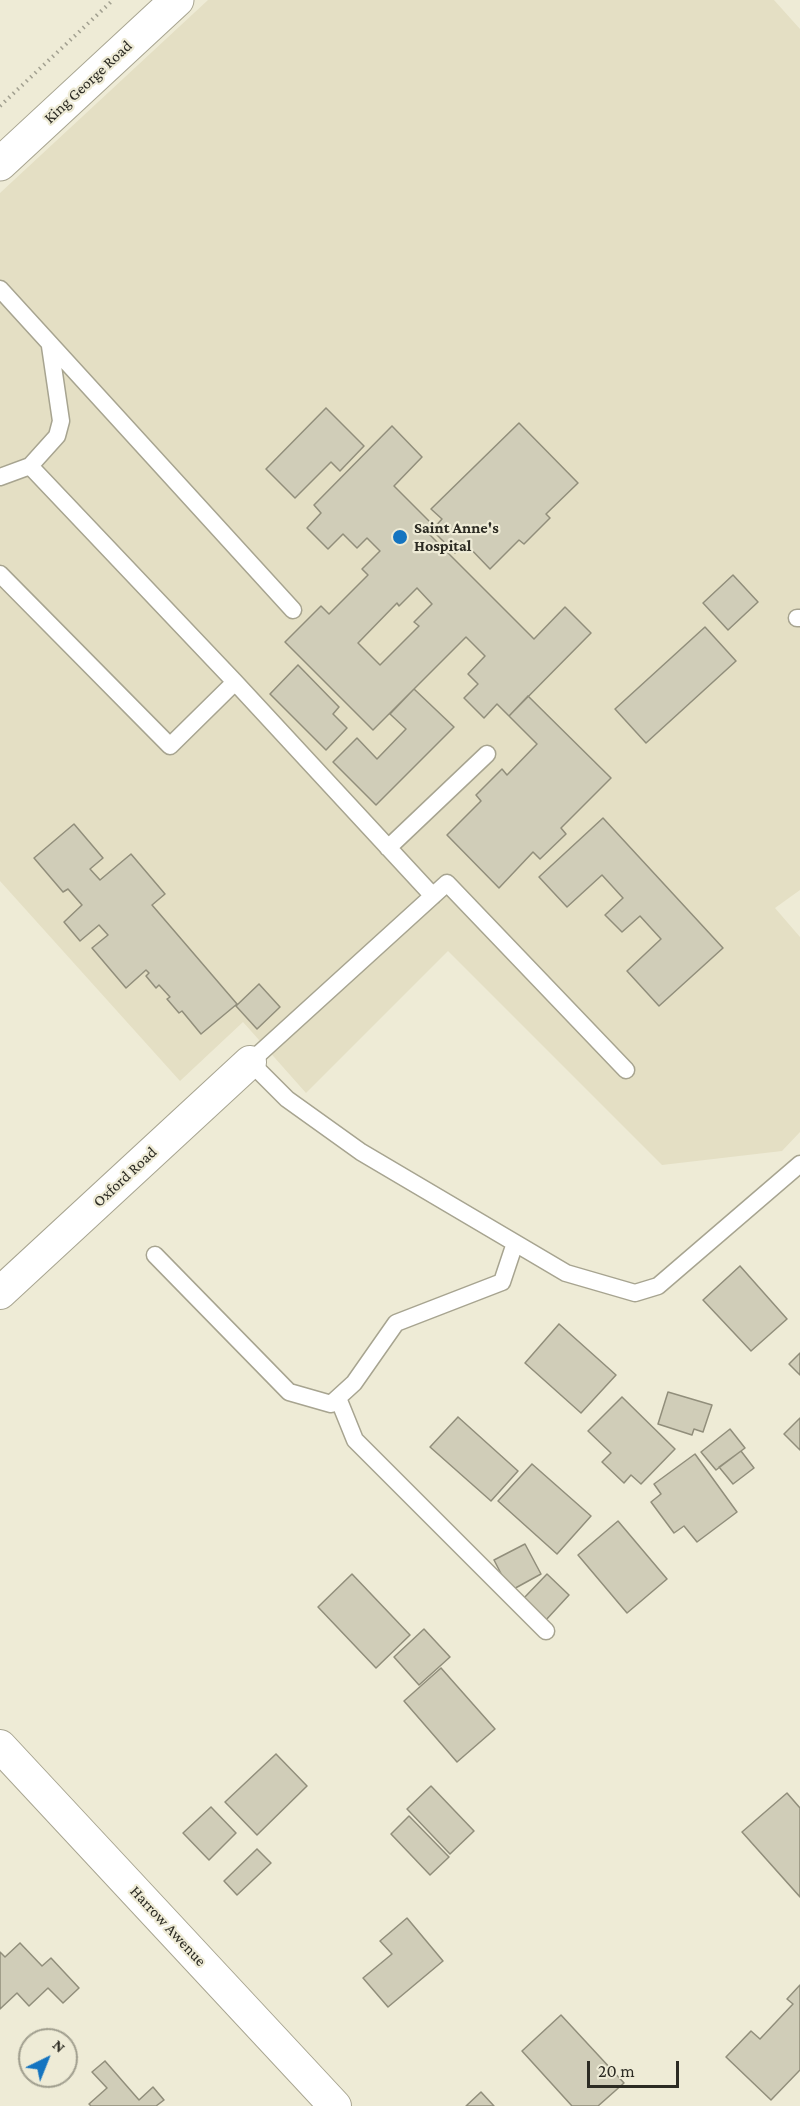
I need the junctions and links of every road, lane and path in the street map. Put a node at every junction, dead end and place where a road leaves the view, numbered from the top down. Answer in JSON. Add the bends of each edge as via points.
{"nodes":[{"id":1,"x":113,"y":0,"type":"edge"},
{"id":2,"x":177,"y":0,"type":"edge"},
{"id":3,"x":0,"y":106,"type":"edge"},
{"id":4,"x":0,"y":164,"type":"edge"},
{"id":5,"x":0,"y":289,"type":"edge"},
{"id":6,"x":50,"y":346,"type":"junction"},
{"id":7,"x":30,"y":466,"type":"junction"},
{"id":8,"x":0,"y":477,"type":"edge"},
{"id":9,"x":0,"y":574,"type":"edge"},
{"id":10,"x":293,"y":610,"type":"dead end"},
{"id":11,"x":235,"y":682,"type":"junction"},
{"id":12,"x":487,"y":754,"type":"dead end"},
{"id":13,"x":388,"y":848,"type":"junction"},
{"id":14,"x":433,"y":896,"type":"junction"},
{"id":15,"x":250,"y":1062,"type":"junction"},
{"id":16,"x":626,"y":1070,"type":"dead end"},
{"id":17,"x":800,"y":1164,"type":"edge"},
{"id":18,"x":515,"y":1243,"type":"junction"},
{"id":19,"x":155,"y":1255,"type":"dead end"},
{"id":20,"x":0,"y":1293,"type":"edge"},
{"id":21,"x":338,"y":1398,"type":"junction"},
{"id":22,"x":546,"y":1631,"type":"dead end"},
{"id":23,"x":0,"y":1746,"type":"edge"},
{"id":24,"x":335,"y":2106,"type":"edge"}],
"edges":[{"from":1,"to":3,"type":"path"},
{"from":2,"to":4,"type":"main road","name":"King George Road"},
{"from":5,"to":6,"type":"lane"},
{"from":6,"to":7,"type":"lane","via":[[61,421],[57,436]]},
{"from":6,"to":10,"type":"lane"},
{"from":7,"to":8,"type":"lane"},
{"from":7,"to":11,"type":"lane"},
{"from":9,"to":11,"type":"lane","via":[[170,746]]},
{"from":11,"to":13,"type":"lane"},
{"from":12,"to":13,"type":"lane"},
{"from":13,"to":14,"type":"lane"},
{"from":14,"to":15,"type":"lane"},
{"from":14,"to":16,"type":"lane","via":[[447,884]]},
{"from":15,"to":18,"type":"lane","via":[[287,1099],[361,1152]]},
{"from":15,"to":20,"type":"street","name":"Oxford Road"},
{"from":17,"to":18,"type":"lane","via":[[658,1286],[635,1293],[566,1273]]},
{"from":18,"to":21,"type":"lane","via":[[502,1282],[396,1323],[354,1383]]},
{"from":19,"to":21,"type":"lane","via":[[289,1392],[331,1404]]},
{"from":21,"to":22,"type":"lane","via":[[355,1440]]},
{"from":23,"to":24,"type":"street","name":"Harrow Awenue"}]}
